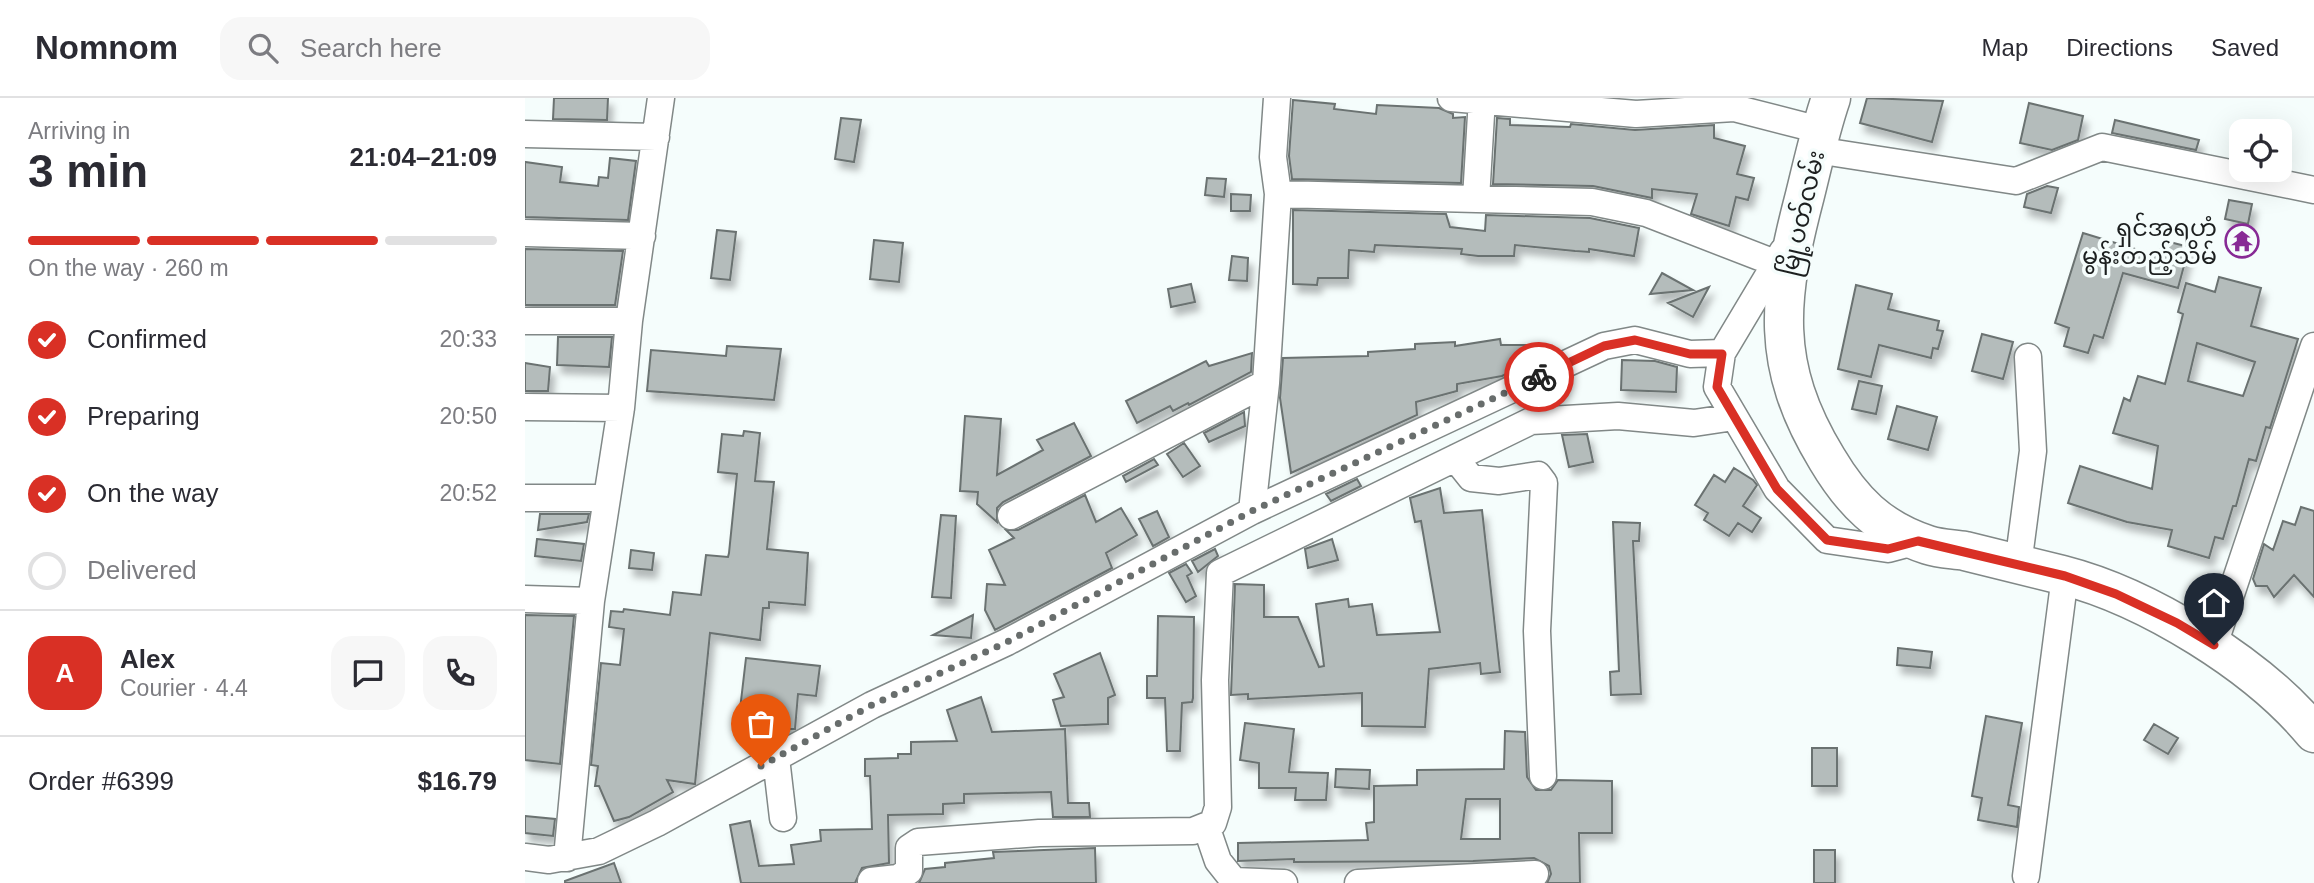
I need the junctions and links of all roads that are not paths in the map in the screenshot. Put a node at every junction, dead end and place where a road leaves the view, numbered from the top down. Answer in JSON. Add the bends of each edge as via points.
{"nodes":[{"id":1,"x":661,"y":98,"type":"edge"},
{"id":2,"x":1277,"y":98,"type":"edge"},
{"id":3,"x":1451,"y":98,"type":"edge"},
{"id":4,"x":1481,"y":99,"type":"edge"},
{"id":5,"x":1822,"y":126,"type":"edge"},
{"id":6,"x":525,"y":134,"type":"edge"},
{"id":7,"x":656,"y":137,"type":"junction"},
{"id":8,"x":2314,"y":190,"type":"edge"},
{"id":9,"x":1278,"y":194,"type":"junction"},
{"id":10,"x":1476,"y":199,"type":"junction"},
{"id":11,"x":1796,"y":228,"type":"junction"},
{"id":12,"x":525,"y":233,"type":"edge"},
{"id":13,"x":642,"y":236,"type":"junction"},
{"id":14,"x":1775,"y":263,"type":"junction"},
{"id":15,"x":525,"y":321,"type":"edge"},
{"id":16,"x":629,"y":321,"type":"junction"},
{"id":17,"x":2314,"y":346,"type":"edge"},
{"id":18,"x":1722,"y":354,"type":"junction"},
{"id":19,"x":2028,"y":357,"type":"dead end"},
{"id":20,"x":1266,"y":383,"type":"junction"},
{"id":21,"x":525,"y":407,"type":"edge"},
{"id":22,"x":621,"y":408,"type":"junction"},
{"id":23,"x":1734,"y":417,"type":"junction"},
{"id":24,"x":1455,"y":458,"type":"junction"},
{"id":25,"x":525,"y":498,"type":"edge"},
{"id":26,"x":605,"y":498,"type":"junction"},
{"id":27,"x":1252,"y":511,"type":"junction"},
{"id":28,"x":1011,"y":516,"type":"dead end"},
{"id":29,"x":1918,"y":541,"type":"junction"},
{"id":30,"x":2018,"y":565,"type":"junction"},
{"id":31,"x":2065,"y":576,"type":"junction"},
{"id":32,"x":525,"y":599,"type":"edge"},
{"id":33,"x":591,"y":601,"type":"junction"},
{"id":34,"x":2214,"y":645,"type":"junction"},
{"id":35,"x":2309,"y":723,"type":"edge"},
{"id":36,"x":776,"y":758,"type":"junction"},
{"id":37,"x":1543,"y":776,"type":"dead end"},
{"id":38,"x":783,"y":818,"type":"dead end"},
{"id":39,"x":1206,"y":826,"type":"junction"},
{"id":40,"x":546,"y":864,"type":"edge"},
{"id":41,"x":1535,"y":874,"type":"dead end"},
{"id":42,"x":2026,"y":876,"type":"dead end"},
{"id":43,"x":871,"y":881,"type":"dead end"},
{"id":44,"x":1284,"y":883,"type":"edge"},
{"id":45,"x":1358,"y":883,"type":"edge"}],
"edges":[{"from":1,"to":7,"type":"street"},
{"from":2,"to":9,"type":"street","via":[[1273,157]]},
{"from":3,"to":4,"type":"street"},
{"from":4,"to":5,"type":"street","via":[[1636,114],[1734,108]]},
{"from":4,"to":10,"type":"street"},
{"from":5,"to":8,"type":"street","via":[[2016,181],[2102,147]]},
{"from":5,"to":11,"type":"main road","name":"မြို့ပတ်လမ်း"},
{"from":6,"to":7,"type":"street"},
{"from":7,"to":13,"type":"street"},
{"from":9,"to":10,"type":"street"},
{"from":9,"to":20,"type":"street"},
{"from":10,"to":14,"type":"street","via":[[1592,202],[1646,213]]},
{"from":11,"to":14,"type":"street"},
{"from":11,"to":29,"type":"main road","name":"မြို့ပတ်လမ်း","via":[[1786,269],[1783,330],[1796,401],[1847,492],[1868,515]]},
{"from":12,"to":13,"type":"street"},
{"from":13,"to":16,"type":"street"},
{"from":14,"to":18,"type":"street"},
{"from":15,"to":16,"type":"street"},
{"from":16,"to":22,"type":"street"},
{"from":17,"to":34,"type":"street"},
{"from":18,"to":23,"type":"street","via":[[1717,387]]},
{"from":18,"to":27,"type":"street","via":[[1690,354],[1635,340],[1604,346]]},
{"from":19,"to":30,"type":"street","via":[[2033,452]]},
{"from":20,"to":27,"type":"street"},
{"from":20,"to":28,"type":"street"},
{"from":21,"to":22,"type":"street"},
{"from":22,"to":26,"type":"street"},
{"from":23,"to":24,"type":"street","via":[[1695,423],[1618,416],[1531,421]]},
{"from":23,"to":29,"type":"street","via":[[1777,489],[1827,540],[1888,549]]},
{"from":24,"to":37,"type":"street","via":[[1471,478],[1499,481],[1538,475],[1544,483],[1537,631]]},
{"from":24,"to":39,"type":"street","via":[[1220,573],[1215,680],[1217,807],[1213,823]]},
{"from":25,"to":26,"type":"street"},
{"from":26,"to":33,"type":"street"},
{"from":27,"to":36,"type":"street"},
{"from":29,"to":30,"type":"main road","name":"မြို့ပတ်လမ်း"},
{"from":30,"to":31,"type":"main road","name":"မြို့ပတ်လမ်း"},
{"from":31,"to":34,"type":"main road","name":"မြို့ပတ်လမ်း","via":[[2116,594]]},
{"from":31,"to":42,"type":"street"},
{"from":32,"to":33,"type":"street"},
{"from":33,"to":40,"type":"street"},
{"from":34,"to":35,"type":"main road","name":"မြို့ပတ်လမ်း"},
{"from":36,"to":38,"type":"street"},
{"from":36,"to":40,"type":"street","via":[[599,851]]},
{"from":39,"to":43,"type":"street","via":[[1193,831],[1039,833],[918,842],[909,848],[909,871],[898,878]]},
{"from":39,"to":44,"type":"street","via":[[1218,860],[1234,881]]},
{"from":41,"to":45,"type":"street"}]}
